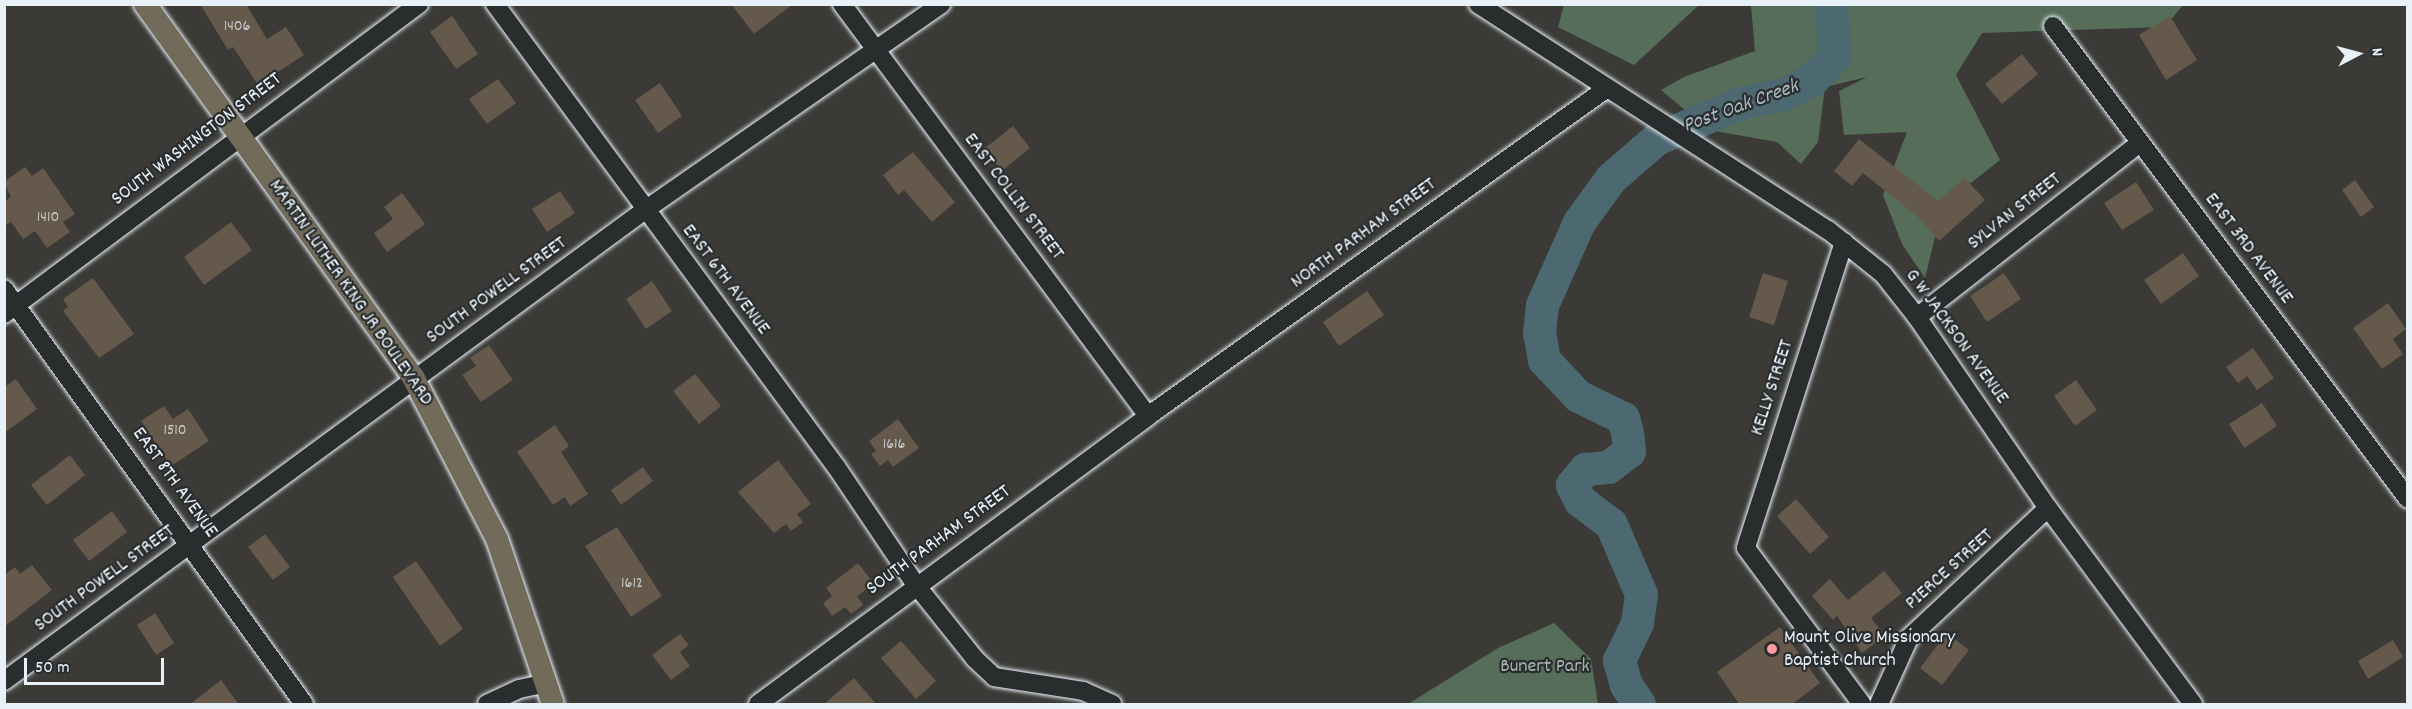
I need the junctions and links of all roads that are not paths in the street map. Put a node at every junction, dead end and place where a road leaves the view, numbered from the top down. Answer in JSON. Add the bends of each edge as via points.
{"nodes":[{"id":1,"x":145,"y":4,"type":"edge"},
{"id":2,"x":418,"y":4,"type":"edge"},
{"id":3,"x":495,"y":4,"type":"edge"},
{"id":4,"x":842,"y":4,"type":"edge"},
{"id":5,"x":941,"y":4,"type":"edge"},
{"id":6,"x":1478,"y":4,"type":"edge"},
{"id":7,"x":2053,"y":26,"type":"dead end"},
{"id":8,"x":877,"y":52,"type":"junction"},
{"id":9,"x":1609,"y":92,"type":"junction"},
{"id":10,"x":238,"y":136,"type":"junction"},
{"id":11,"x":2140,"y":143,"type":"junction"},
{"id":12,"x":645,"y":210,"type":"junction"},
{"id":13,"x":1844,"y":242,"type":"junction"},
{"id":14,"x":4,"y":289,"type":"edge"},
{"id":15,"x":11,"y":310,"type":"edge"},
{"id":16,"x":1917,"y":317,"type":"junction"},
{"id":17,"x":414,"y":379,"type":"junction"},
{"id":18,"x":1148,"y":416,"type":"junction"},
{"id":19,"x":2408,"y":500,"type":"edge"},
{"id":20,"x":2048,"y":508,"type":"junction"},
{"id":21,"x":191,"y":544,"type":"junction"},
{"id":22,"x":916,"y":585,"type":"junction"},
{"id":23,"x":4,"y":681,"type":"edge"},
{"id":24,"x":550,"y":694,"type":"edge"},
{"id":25,"x":304,"y":705,"type":"edge"},
{"id":26,"x":487,"y":705,"type":"edge"},
{"id":27,"x":758,"y":705,"type":"edge"},
{"id":28,"x":1112,"y":705,"type":"edge"},
{"id":29,"x":1862,"y":705,"type":"edge"},
{"id":30,"x":1879,"y":705,"type":"edge"},
{"id":31,"x":2193,"y":705,"type":"edge"}],
"edges":[{"from":1,"to":10,"type":"main road","name":"MARTIN LUTHER KING JR BOULEVARD"},
{"from":2,"to":10,"type":"street","name":"SOUTH WASHINGTON STREET"},
{"from":3,"to":12,"type":"street","name":"EAST 6TH AVENUE"},
{"from":4,"to":8,"type":"street","name":"EAST COLLIN STREET"},
{"from":5,"to":8,"type":"street","name":"SOUTH POWELL STREET"},
{"from":6,"to":9,"type":"street","name":"G W JACKSON AVENUE"},
{"from":7,"to":11,"type":"street","name":"EAST 3RD AVENUE"},
{"from":8,"to":12,"type":"street","name":"SOUTH POWELL STREET"},
{"from":8,"to":18,"type":"street","name":"EAST COLLIN STREET"},
{"from":9,"to":13,"type":"street","name":"G W JACKSON AVENUE"},
{"from":9,"to":18,"type":"street","name":"NORTH PARHAM STREET"},
{"from":10,"to":15,"type":"street","name":"SOUTH WASHINGTON STREET"},
{"from":10,"to":17,"type":"main road","name":"MARTIN LUTHER KING JR BOULEVARD"},
{"from":11,"to":16,"type":"street","name":"SYLVAN STREET"},
{"from":11,"to":19,"type":"street","name":"EAST 3RD AVENUE"},
{"from":12,"to":17,"type":"street","name":"SOUTH POWELL STREET"},
{"from":12,"to":22,"type":"street","name":"EAST 6TH AVENUE","via":[[837,468]]},
{"from":13,"to":16,"type":"street","name":"G W JACKSON AVENUE","via":[[1883,274]]},
{"from":13,"to":29,"type":"street","name":"KELLY STREET","via":[[1746,548]]},
{"from":14,"to":15,"type":"street","name":"EAST 8TH AVENUE"},
{"from":15,"to":21,"type":"street","name":"EAST 8TH AVENUE"},
{"from":16,"to":20,"type":"street","name":"G W JACKSON AVENUE"},
{"from":17,"to":21,"type":"street","name":"SOUTH POWELL STREET"},
{"from":17,"to":24,"type":"main road","name":"MARTIN LUTHER KING JR BOULEVARD","via":[[497,539]]},
{"from":18,"to":22,"type":"street","name":"SOUTH PARHAM STREET"},
{"from":20,"to":30,"type":"street","name":"PIERCE STREET","via":[[1909,638]]},
{"from":20,"to":31,"type":"street","name":"G W JACKSON AVENUE"},
{"from":21,"to":23,"type":"street","name":"SOUTH POWELL STREET"},
{"from":21,"to":25,"type":"street","name":"EAST 8TH AVENUE"},
{"from":22,"to":27,"type":"street","name":"SOUTH PARHAM STREET"},
{"from":22,"to":28,"type":"street","name":"EAST 6TH AVENUE","via":[[994,678],[1083,691]]},
{"from":24,"to":26,"type":"street","via":[[519,689]]}]}
